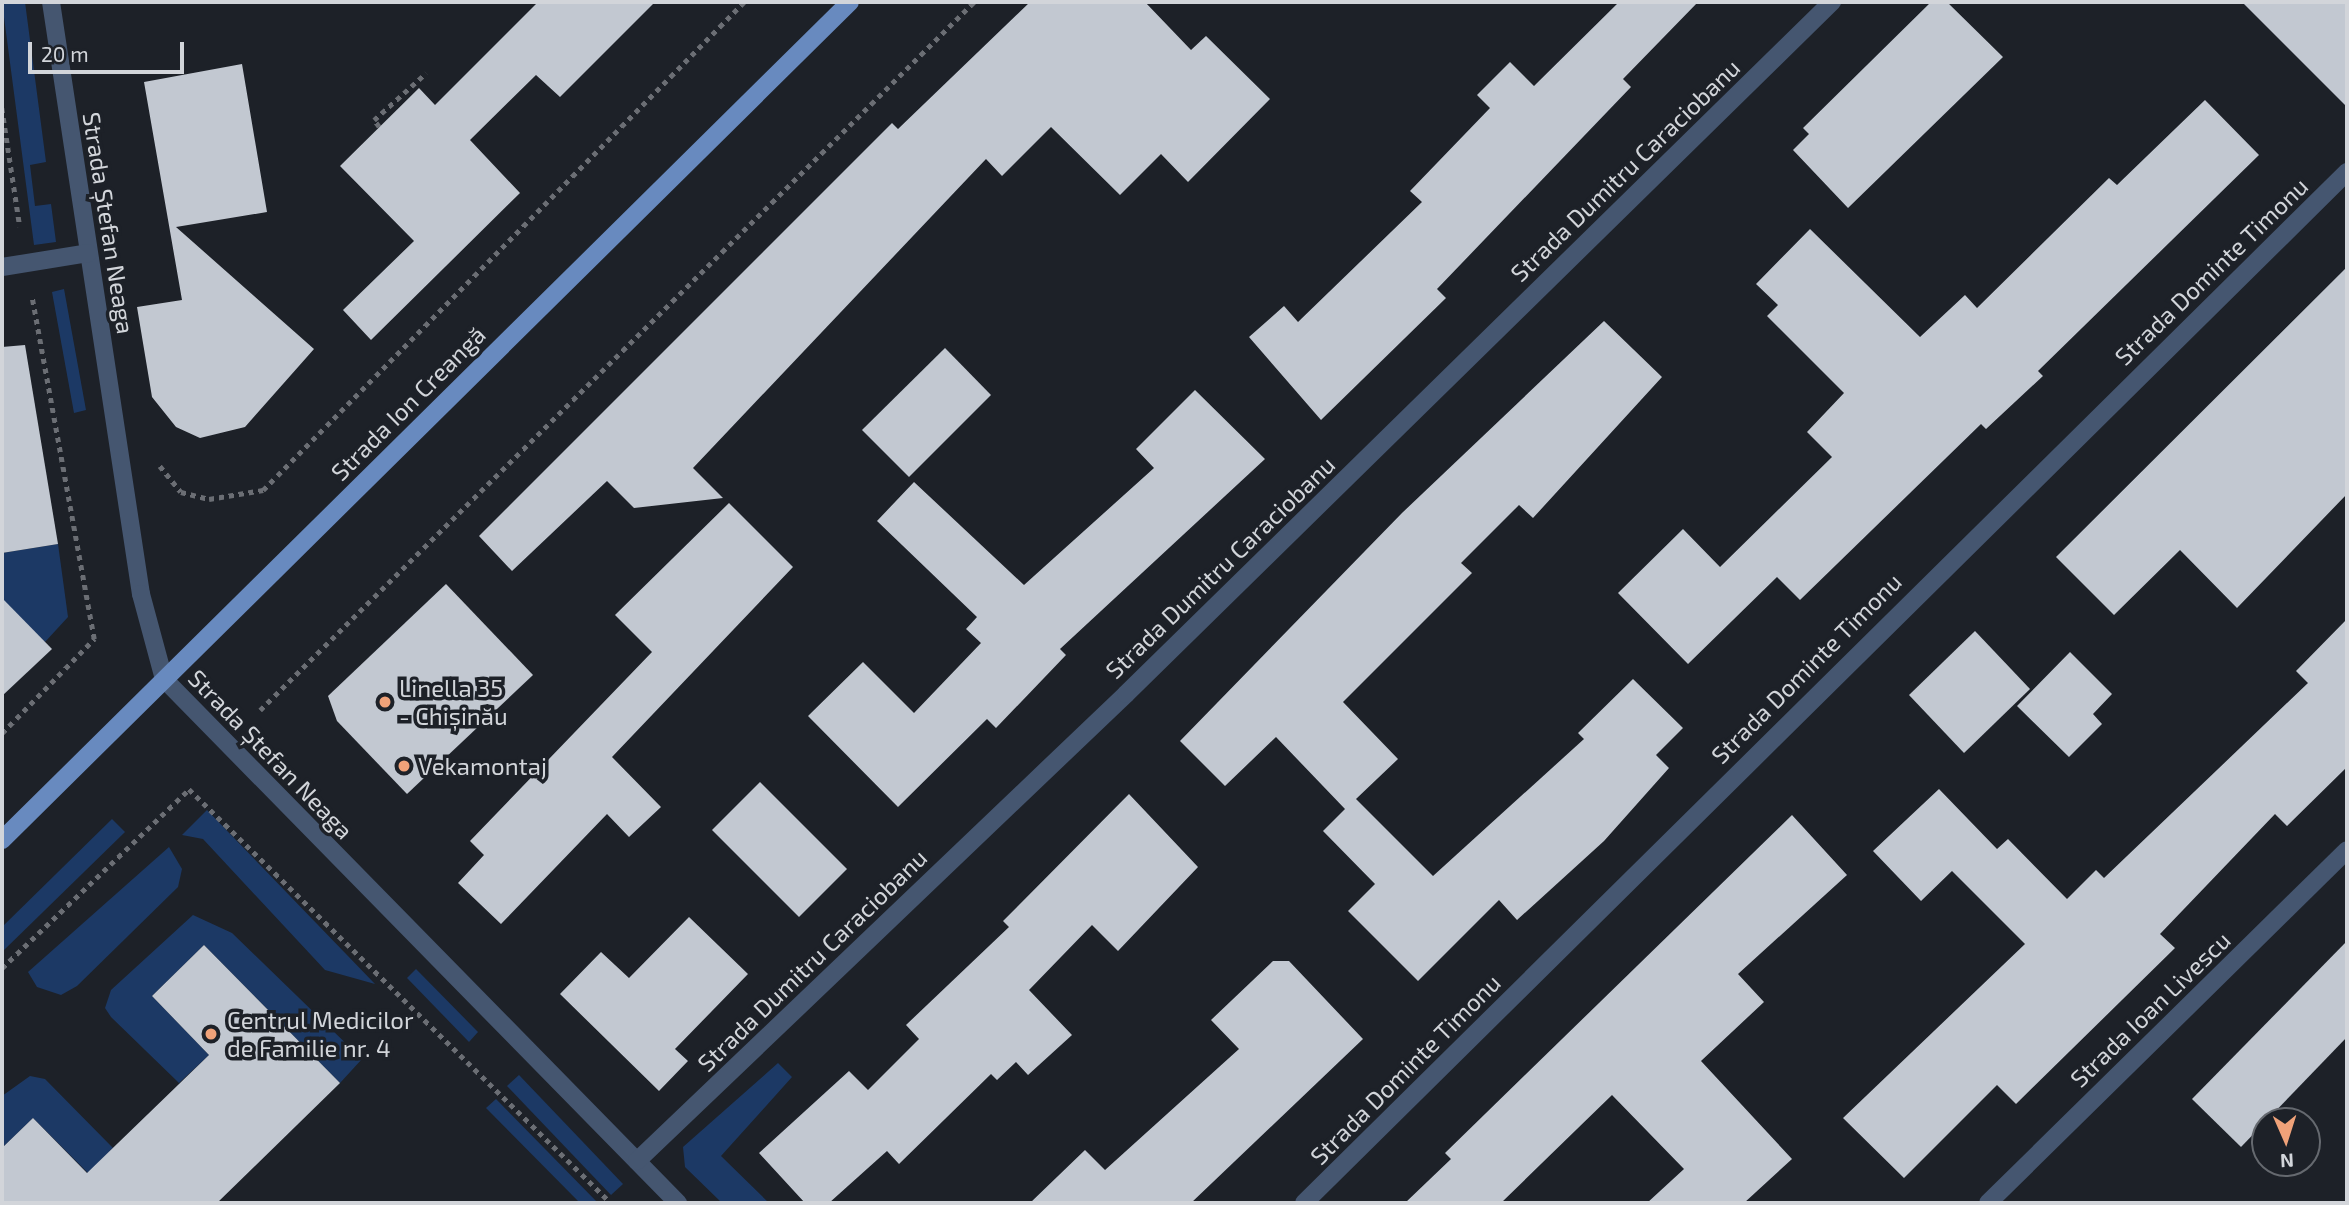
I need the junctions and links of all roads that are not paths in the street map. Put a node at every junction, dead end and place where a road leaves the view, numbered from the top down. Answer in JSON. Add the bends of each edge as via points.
{"nodes":[{"id":1,"x":51,"y":2,"type":"edge"},
{"id":2,"x":850,"y":2,"type":"edge"},
{"id":3,"x":1832,"y":2,"type":"edge"},
{"id":4,"x":2347,"y":172,"type":"edge"},
{"id":5,"x":88,"y":253,"type":"junction"},
{"id":6,"x":2,"y":267,"type":"edge"},
{"id":7,"x":164,"y":679,"type":"junction"},
{"id":8,"x":2,"y":840,"type":"edge"},
{"id":9,"x":2347,"y":850,"type":"edge"},
{"id":10,"x":637,"y":1161,"type":"junction"},
{"id":11,"x":678,"y":1203,"type":"edge"},
{"id":12,"x":1304,"y":1203,"type":"edge"},
{"id":13,"x":1987,"y":1203,"type":"edge"}],
"edges":[{"from":1,"to":5,"type":"street","name":"Strada Ștefan Neaga"},
{"from":2,"to":7,"type":"main road","name":"Strada Ion Creangă"},
{"from":3,"to":10,"type":"street","name":"Strada Dumitru Caraciobanu","via":[[1126,694]]},
{"from":4,"to":12,"type":"street","name":"Strada Dominte Timonu"},
{"from":5,"to":6,"type":"street"},
{"from":5,"to":7,"type":"street","name":"Strada Ștefan Neaga","via":[[141,594]]},
{"from":7,"to":8,"type":"main road","name":"Strada Ion Creangă"},
{"from":7,"to":10,"type":"street","name":"Strada Ștefan Neaga"},
{"from":9,"to":13,"type":"street","name":"Strada Ioan Livescu"},
{"from":10,"to":11,"type":"street","name":"Strada Ștefan Neaga"}]}
